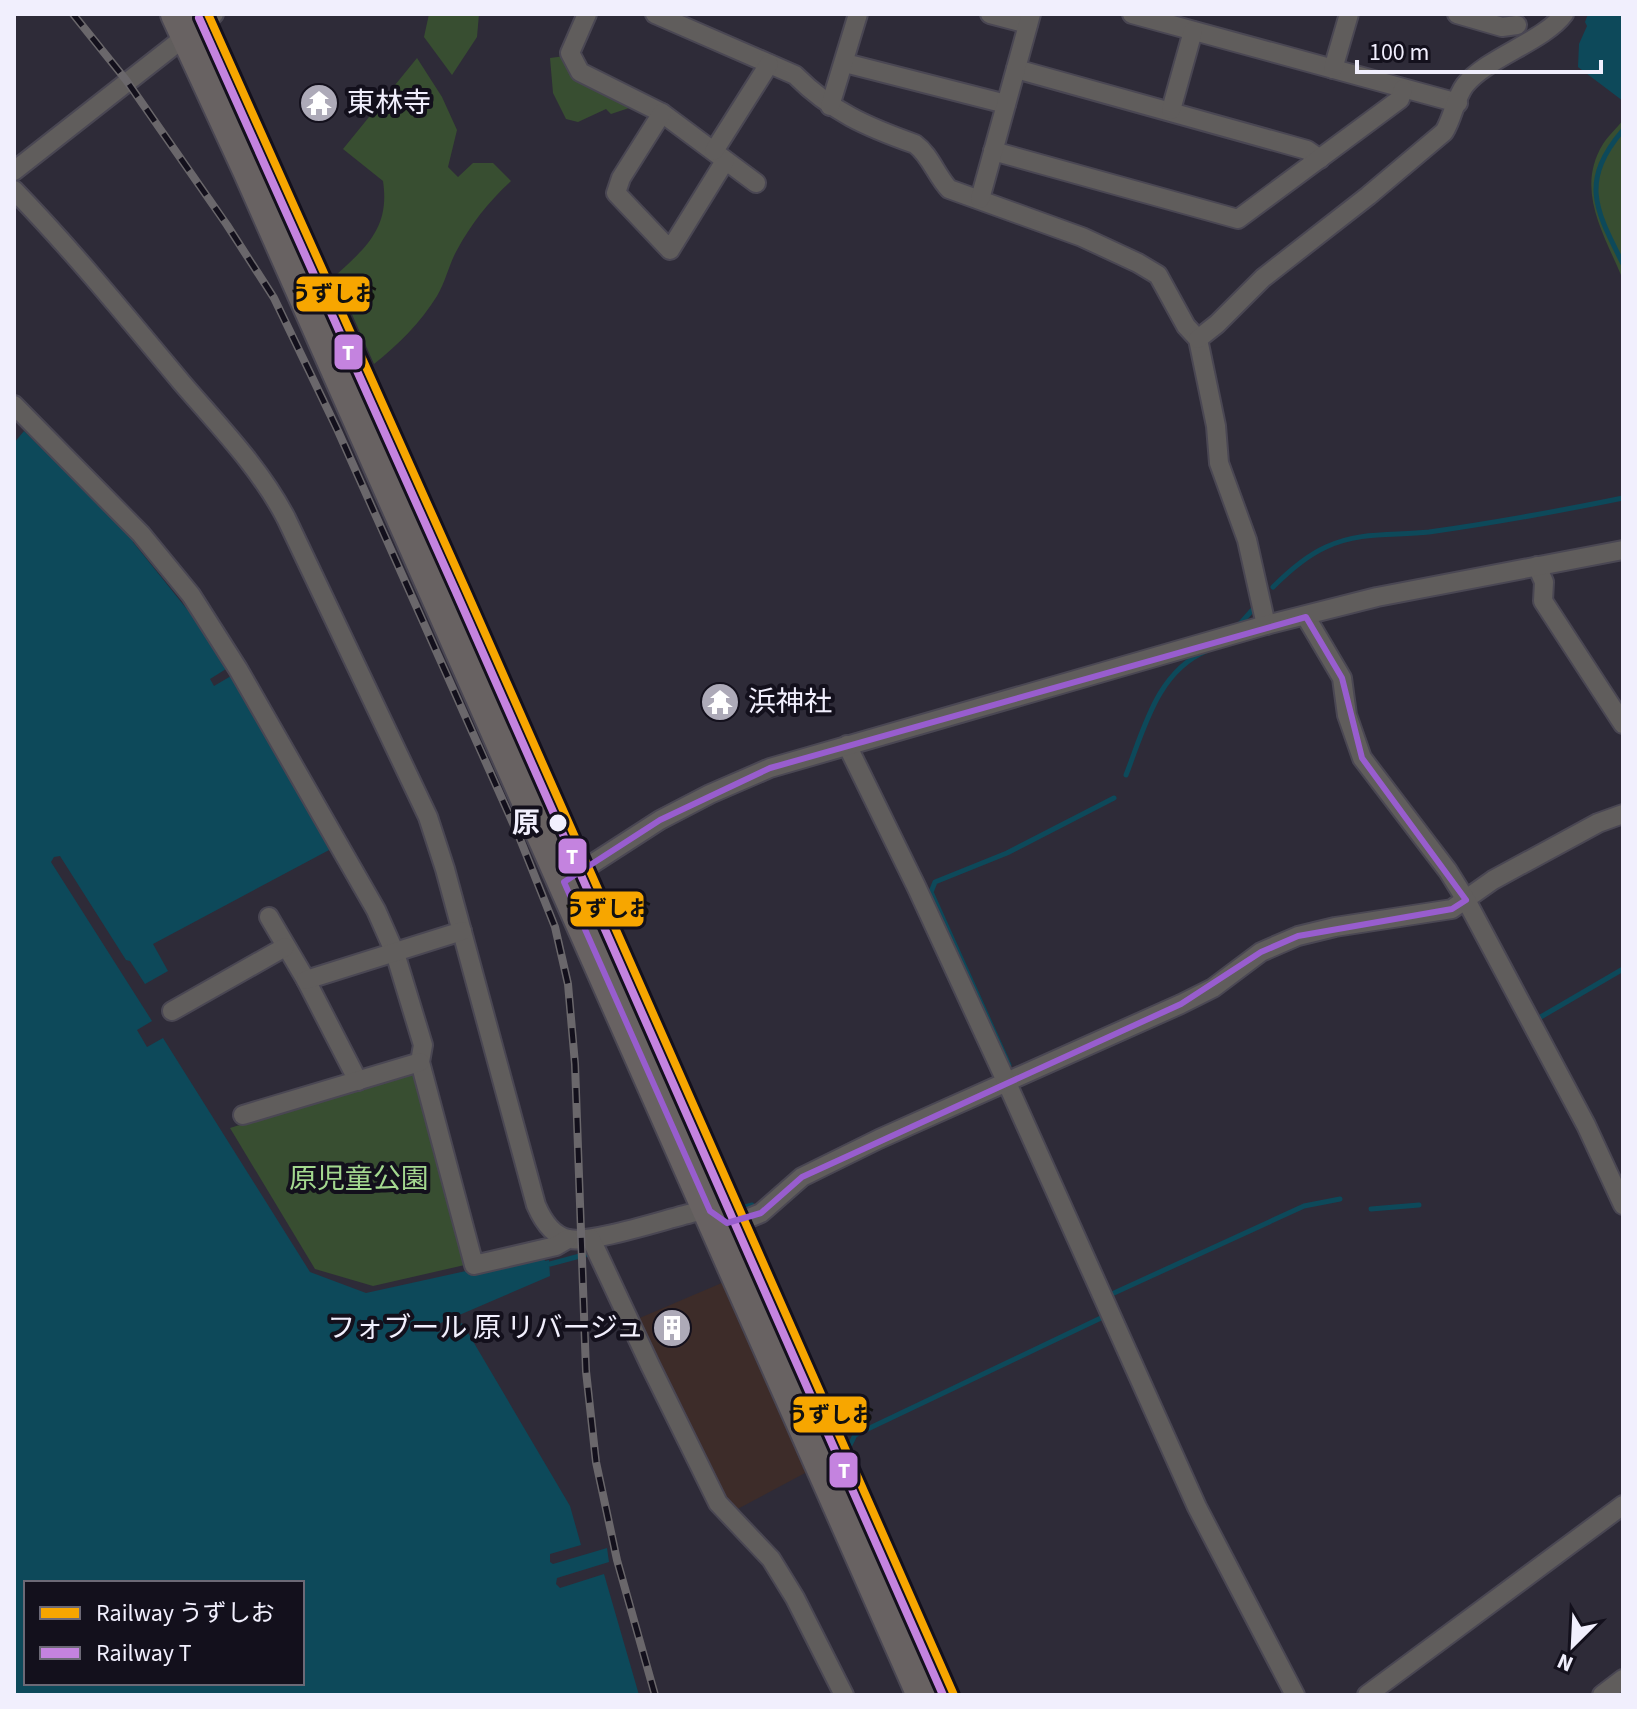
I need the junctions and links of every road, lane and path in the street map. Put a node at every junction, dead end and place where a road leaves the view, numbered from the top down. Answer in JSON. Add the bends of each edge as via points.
{"nodes":[{"id":1,"x":214,"y":14,"type":"edge"},
{"id":2,"x":587,"y":14,"type":"edge"},
{"id":3,"x":655,"y":14,"type":"edge"},
{"id":4,"x":858,"y":14,"type":"edge"},
{"id":5,"x":990,"y":14,"type":"edge"},
{"id":6,"x":1132,"y":14,"type":"edge"},
{"id":7,"x":1349,"y":14,"type":"edge"},
{"id":8,"x":1457,"y":14,"type":"edge"},
{"id":9,"x":1564,"y":14,"type":"edge"},
{"id":10,"x":1030,"y":19,"type":"edge"},
{"id":11,"x":182,"y":24,"type":"edge"},
{"id":12,"x":1518,"y":26,"type":"edge"},
{"id":13,"x":1193,"y":31,"type":"junction"},
{"id":14,"x":845,"y":63,"type":"junction"},
{"id":15,"x":769,"y":64,"type":"junction"},
{"id":16,"x":1016,"y":69,"type":"junction"},
{"id":17,"x":1333,"y":69,"type":"junction"},
{"id":18,"x":1403,"y":89,"type":"junction"},
{"id":19,"x":1458,"y":103,"type":"junction"},
{"id":20,"x":1006,"y":104,"type":"junction"},
{"id":21,"x":830,"y":106,"type":"junction"},
{"id":22,"x":1171,"y":110,"type":"junction"},
{"id":23,"x":662,"y":113,"type":"junction"},
{"id":24,"x":993,"y":151,"type":"junction"},
{"id":25,"x":719,"y":156,"type":"junction"},
{"id":26,"x":1320,"y":159,"type":"junction"},
{"id":27,"x":14,"y":171,"type":"edge"},
{"id":28,"x":756,"y":183,"type":"dead end"},
{"id":29,"x":14,"y":190,"type":"edge"},
{"id":30,"x":980,"y":199,"type":"junction"},
{"id":31,"x":1198,"y":339,"type":"junction"},
{"id":32,"x":14,"y":405,"type":"edge"},
{"id":33,"x":1623,"y":550,"type":"edge"},
{"id":34,"x":1537,"y":566,"type":"junction"},
{"id":35,"x":1306,"y":617,"type":"junction"},
{"id":36,"x":1266,"y":625,"type":"junction"},
{"id":37,"x":1623,"y":724,"type":"edge"},
{"id":38,"x":847,"y":745,"type":"junction"},
{"id":39,"x":1623,"y":814,"type":"edge"},
{"id":40,"x":564,"y":882,"type":"junction"},
{"id":41,"x":1466,"y":900,"type":"junction"},
{"id":42,"x":269,"y":917,"type":"dead end"},
{"id":43,"x":462,"y":931,"type":"junction"},
{"id":44,"x":285,"y":947,"type":"junction"},
{"id":45,"x":395,"y":953,"type":"junction"},
{"id":46,"x":306,"y":980,"type":"junction"},
{"id":47,"x":172,"y":1011,"type":"dead end"},
{"id":48,"x":420,"y":1062,"type":"junction"},
{"id":49,"x":358,"y":1081,"type":"junction"},
{"id":50,"x":1006,"y":1081,"type":"junction"},
{"id":51,"x":243,"y":1115,"type":"dead end"},
{"id":52,"x":1623,"y":1205,"type":"edge"},
{"id":53,"x":710,"y":1211,"type":"junction"},
{"id":54,"x":568,"y":1239,"type":"junction"},
{"id":55,"x":591,"y":1239,"type":"junction"},
{"id":56,"x":1623,"y":1505,"type":"edge"},
{"id":57,"x":1623,"y":1679,"type":"edge"},
{"id":58,"x":844,"y":1695,"type":"edge"},
{"id":59,"x":923,"y":1695,"type":"edge"},
{"id":60,"x":1295,"y":1695,"type":"edge"},
{"id":61,"x":1367,"y":1695,"type":"edge"},
{"id":62,"x":1602,"y":1695,"type":"edge"}],
"edges":[{"from":1,"to":11,"type":"street"},
{"from":2,"to":23,"type":"street","via":[[570,53],[580,72]]},
{"from":3,"to":15,"type":"street"},
{"from":4,"to":14,"type":"street"},
{"from":5,"to":10,"type":"street"},
{"from":6,"to":13,"type":"street"},
{"from":7,"to":17,"type":"street"},
{"from":8,"to":12,"type":"street","via":[[1502,27]]},
{"from":9,"to":12,"type":"street","via":[[1557,23]]},
{"from":10,"to":16,"type":"street"},
{"from":11,"to":27,"type":"street"},
{"from":11,"to":40,"type":"highway"},
{"from":12,"to":19,"type":"street","via":[[1464,86]]},
{"from":13,"to":17,"type":"street"},
{"from":13,"to":22,"type":"street"},
{"from":14,"to":20,"type":"street"},
{"from":14,"to":21,"type":"street"},
{"from":15,"to":21,"type":"street","via":[[795,75]]},
{"from":15,"to":25,"type":"street"},
{"from":16,"to":20,"type":"street"},
{"from":16,"to":22,"type":"street"},
{"from":17,"to":18,"type":"street"},
{"from":18,"to":19,"type":"street"},
{"from":18,"to":26,"type":"street","via":[[1400,99]]},
{"from":19,"to":31,"type":"street","via":[[1444,132],[1263,278]]},
{"from":20,"to":24,"type":"street"},
{"from":21,"to":30,"type":"street","via":[[915,144],[949,189]]},
{"from":22,"to":26,"type":"street","via":[[1307,150]]},
{"from":23,"to":25,"type":"street"},
{"from":23,"to":25,"type":"street","via":[[616,193],[670,250]]},
{"from":24,"to":26,"type":"street","via":[[1238,219]]},
{"from":24,"to":30,"type":"street"},
{"from":25,"to":28,"type":"street"},
{"from":29,"to":43,"type":"street","via":[[63,241],[272,491],[428,817]]},
{"from":30,"to":31,"type":"street","via":[[1082,237],[1158,275]]},
{"from":31,"to":36,"type":"street","via":[[1219,463],[1247,540]]},
{"from":32,"to":45,"type":"street","via":[[141,534],[191,595],[332,830]]},
{"from":33,"to":34,"type":"street"},
{"from":34,"to":35,"type":"street","via":[[1377,597]]},
{"from":34,"to":37,"type":"street","via":[[1544,582],[1543,601]]},
{"from":35,"to":36,"type":"street"},
{"from":35,"to":41,"type":"street","via":[[1342,678],[1347,715],[1362,758]]},
{"from":36,"to":38,"type":"street"},
{"from":38,"to":40,"type":"street","via":[[770,768],[710,794]]},
{"from":38,"to":50,"type":"street"},
{"from":39,"to":41,"type":"street","via":[[1517,866]]},
{"from":40,"to":53,"type":"highway"},
{"from":41,"to":50,"type":"street","via":[[1452,909],[1298,936],[1261,952],[1213,988],[1181,1004]]},
{"from":41,"to":52,"type":"street"},
{"from":42,"to":44,"type":"street"},
{"from":43,"to":45,"type":"street"},
{"from":43,"to":54,"type":"street","via":[[536,1205],[544,1222]]},
{"from":44,"to":46,"type":"street"},
{"from":44,"to":47,"type":"street"},
{"from":45,"to":46,"type":"street"},
{"from":45,"to":48,"type":"street","via":[[423,1045]]},
{"from":46,"to":49,"type":"street"},
{"from":48,"to":49,"type":"street"},
{"from":48,"to":54,"type":"street","via":[[474,1265]]},
{"from":49,"to":51,"type":"street"},
{"from":50,"to":53,"type":"street","via":[[802,1177],[761,1213],[727,1223]]},
{"from":50,"to":60,"type":"street","via":[[1197,1507]]},
{"from":53,"to":55,"type":"street"},
{"from":53,"to":59,"type":"highway"},
{"from":54,"to":55,"type":"street"},
{"from":55,"to":58,"type":"street","via":[[718,1503],[771,1559]]},
{"from":56,"to":61,"type":"street"},
{"from":57,"to":62,"type":"street"}]}
